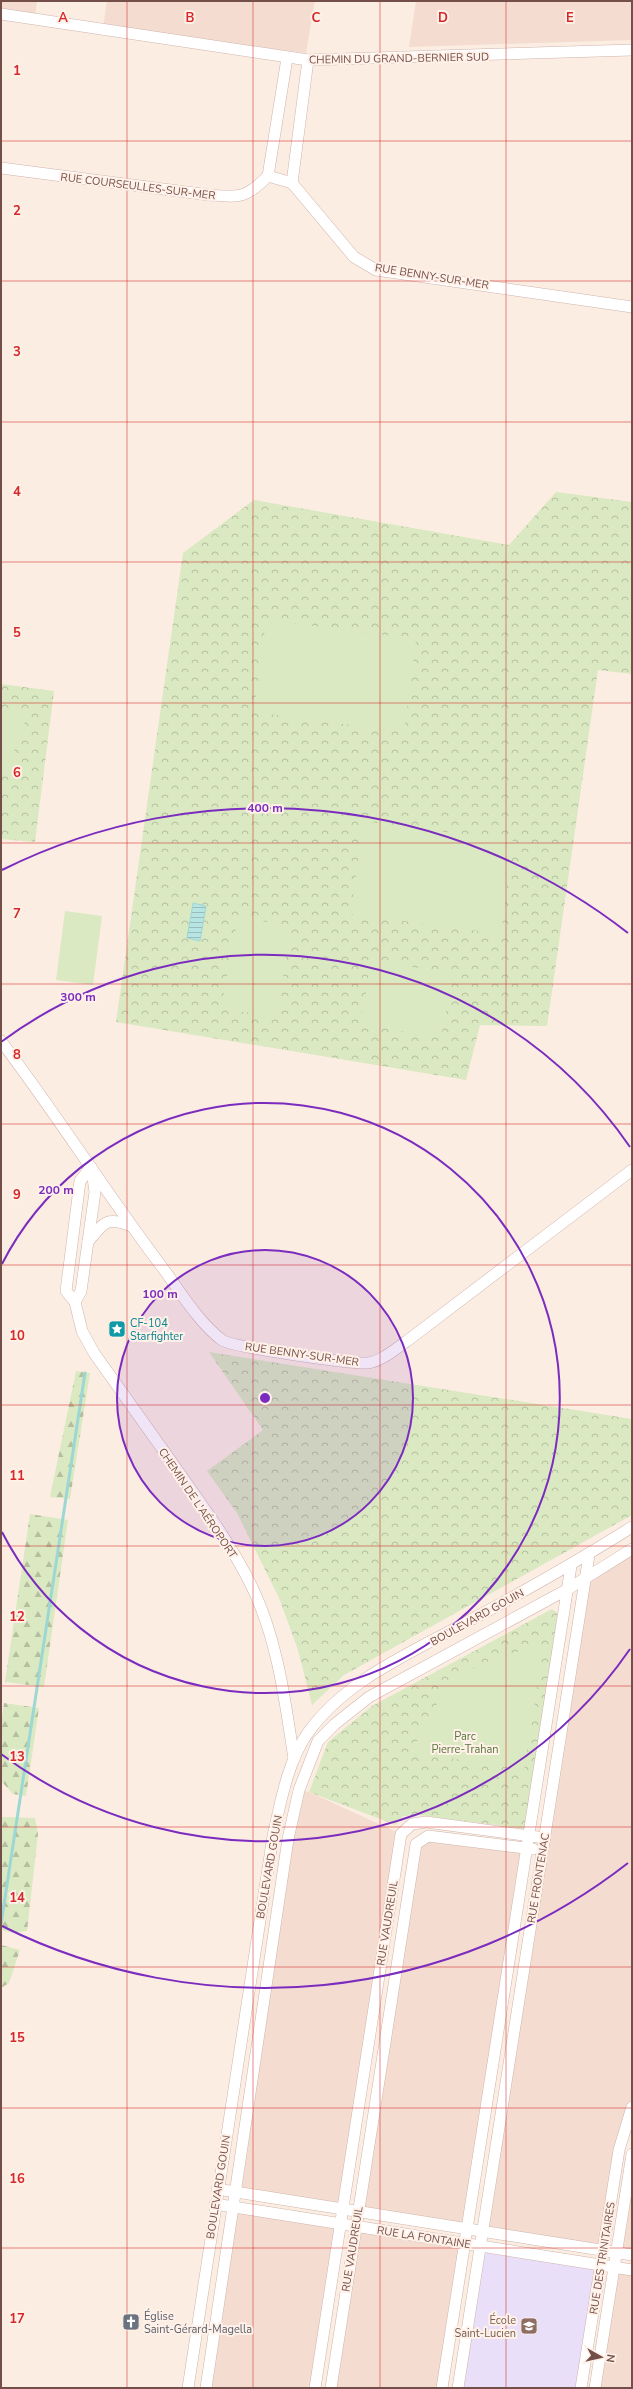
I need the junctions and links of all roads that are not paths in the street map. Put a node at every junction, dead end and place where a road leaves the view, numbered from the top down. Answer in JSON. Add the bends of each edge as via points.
{"nodes":[{"id":1,"x":1,"y":14,"type":"edge"},
{"id":2,"x":632,"y":50,"type":"edge"},
{"id":3,"x":287,"y":58,"type":"junction"},
{"id":4,"x":308,"y":60,"type":"junction"},
{"id":5,"x":1,"y":168,"type":"edge"},
{"id":6,"x":268,"y":176,"type":"junction"},
{"id":7,"x":292,"y":182,"type":"junction"},
{"id":8,"x":632,"y":307,"type":"edge"},
{"id":9,"x":1,"y":1041,"type":"edge"},
{"id":10,"x":91,"y":1167,"type":"junction"},
{"id":11,"x":632,"y":1170,"type":"edge"},
{"id":12,"x":131,"y":1226,"type":"junction"},
{"id":13,"x":88,"y":1243,"type":"junction"},
{"id":14,"x":71,"y":1252,"type":"junction"},
{"id":15,"x":86,"y":1254,"type":"junction"},
{"id":16,"x":75,"y":1302,"type":"junction"},
{"id":17,"x":632,"y":1527,"type":"edge"},
{"id":18,"x":632,"y":1549,"type":"edge"},
{"id":19,"x":588,"y":1555,"type":"junction"},
{"id":20,"x":571,"y":1566,"type":"junction"},
{"id":21,"x":586,"y":1578,"type":"junction"},
{"id":22,"x":568,"y":1589,"type":"junction"},
{"id":23,"x":550,"y":1704,"type":"junction"},
{"id":24,"x":566,"y":1706,"type":"junction"},
{"id":25,"x":294,"y":1756,"type":"junction"},
{"id":26,"x":299,"y":1790,"type":"junction"},
{"id":27,"x":408,"y":1827,"type":"junction"},
{"id":28,"x":273,"y":1836,"type":"junction"},
{"id":29,"x":529,"y":1836,"type":"junction"},
{"id":30,"x":545,"y":1838,"type":"junction"},
{"id":31,"x":288,"y":1839,"type":"junction"},
{"id":32,"x":419,"y":1841,"type":"junction"},
{"id":33,"x":527,"y":1848,"type":"junction"},
{"id":34,"x":543,"y":1850,"type":"junction"},
{"id":35,"x":256,"y":1944,"type":"junction"},
{"id":36,"x":272,"y":1948,"type":"junction"},
{"id":37,"x":249,"y":1988,"type":"junction"},
{"id":38,"x":265,"y":1991,"type":"junction"},
{"id":39,"x":372,"y":2023,"type":"junction"},
{"id":40,"x":387,"y":2026,"type":"junction"},
{"id":41,"x":495,"y":2048,"type":"junction"},
{"id":42,"x":511,"y":2050,"type":"junction"},
{"id":43,"x":632,"y":2107,"type":"edge"},
{"id":44,"x":357,"y":2118,"type":"junction"},
{"id":45,"x":372,"y":2120,"type":"junction"},
{"id":46,"x":619,"y":2150,"type":"junction"},
{"id":47,"x":632,"y":2153,"type":"edge"},
{"id":48,"x":217,"y":2190,"type":"junction"},
{"id":49,"x":236,"y":2192,"type":"junction"},
{"id":50,"x":215,"y":2204,"type":"junction"},
{"id":51,"x":234,"y":2207,"type":"junction"},
{"id":52,"x":343,"y":2209,"type":"junction"},
{"id":53,"x":358,"y":2212,"type":"junction"},
{"id":54,"x":340,"y":2224,"type":"junction"},
{"id":55,"x":356,"y":2227,"type":"junction"},
{"id":56,"x":467,"y":2229,"type":"junction"},
{"id":57,"x":482,"y":2231,"type":"junction"},
{"id":58,"x":464,"y":2244,"type":"junction"},
{"id":59,"x":480,"y":2246,"type":"junction"},
{"id":60,"x":603,"y":2250,"type":"junction"},
{"id":61,"x":617,"y":2252,"type":"junction"},
{"id":62,"x":632,"y":2255,"type":"edge"},
{"id":63,"x":601,"y":2265,"type":"junction"},
{"id":64,"x":614,"y":2267,"type":"junction"},
{"id":65,"x":632,"y":2270,"type":"edge"},
{"id":66,"x":448,"y":2348,"type":"junction"},
{"id":67,"x":464,"y":2350,"type":"junction"},
{"id":68,"x":584,"y":2366,"type":"junction"},
{"id":69,"x":599,"y":2368,"type":"junction"},
{"id":70,"x":317,"y":2376,"type":"junction"},
{"id":71,"x":332,"y":2383,"type":"edge"},
{"id":72,"x":188,"y":2388,"type":"edge"},
{"id":73,"x":206,"y":2388,"type":"edge"},
{"id":74,"x":315,"y":2388,"type":"edge"},
{"id":75,"x":442,"y":2388,"type":"edge"},
{"id":76,"x":458,"y":2388,"type":"edge"},
{"id":77,"x":581,"y":2388,"type":"edge"},
{"id":78,"x":596,"y":2388,"type":"edge"}],
"edges":[{"from":1,"to":3,"type":"street","name":"CHEMIN DU GRAND-BERNIER SUD","via":[[145,34]]},
{"from":2,"to":4,"type":"street","name":"CHEMIN DU GRAND-BERNIER SUD"},
{"from":3,"to":4,"type":"street","name":"CHEMIN DU GRAND-BERNIER SUD"},
{"from":3,"to":6,"type":"street"},
{"from":4,"to":7,"type":"street"},
{"from":5,"to":6,"type":"street","name":"RUE COURSEULLES-SUR-MER","via":[[238,197],[253,191]]},
{"from":6,"to":7,"type":"street"},
{"from":7,"to":8,"type":"street","name":"RUE BENNY-SUR-MER","via":[[354,257],[376,270]]},
{"from":9,"to":10,"type":"street"},
{"from":10,"to":12,"type":"street","name":"RUE BENNY-SUR-MER"},
{"from":10,"to":13,"type":"street","via":[[95,1192]]},
{"from":10,"to":14,"type":"street","name":"CHEMIN DE L'AÉROPORT","via":[[80,1181]]},
{"from":11,"to":12,"type":"street","name":"RUE BENNY-SUR-MER","via":[[407,1341],[378,1360],[367,1363],[332,1360],[223,1341],[206,1325]]},
{"from":12,"to":13,"type":"street","via":[[117,1220],[109,1221],[101,1225]]},
{"from":13,"to":15,"type":"street"},
{"from":14,"to":15,"type":"street"},
{"from":14,"to":16,"type":"street","name":"CHEMIN DE L'AÉROPORT","via":[[66,1291]]},
{"from":15,"to":16,"type":"street","via":[[81,1291]]},
{"from":16,"to":25,"type":"street","name":"CHEMIN DE L'AÉROPORT","via":[[82,1331],[94,1353],[231,1548],[253,1589],[270,1635],[281,1680]]},
{"from":17,"to":19,"type":"street","name":"BOULEVARD GOUIN"},
{"from":18,"to":21,"type":"street","name":"BOULEVARD GOUIN"},
{"from":19,"to":20,"type":"street","name":"BOULEVARD GOUIN"},
{"from":19,"to":21,"type":"street","name":"RUE FRONTENAC"},
{"from":20,"to":22,"type":"street","name":"RUE FRONTENAC"},
{"from":20,"to":25,"type":"street","name":"BOULEVARD GOUIN","via":[[369,1676],[337,1701],[308,1733]]},
{"from":21,"to":22,"type":"street","name":"BOULEVARD GOUIN"},
{"from":21,"to":24,"type":"street","name":"RUE FRONTENAC"},
{"from":22,"to":23,"type":"street","name":"RUE FRONTENAC"},
{"from":22,"to":26,"type":"street","name":"BOULEVARD GOUIN","via":[[369,1697],[334,1724],[318,1741]]},
{"from":23,"to":24,"type":"street"},
{"from":23,"to":29,"type":"street","name":"RUE FRONTENAC"},
{"from":24,"to":30,"type":"street","name":"RUE FRONTENAC"},
{"from":25,"to":26,"type":"street","name":"CHEMIN DE L'AÉROPORT"},
{"from":25,"to":28,"type":"street","name":"BOULEVARD GOUIN"},
{"from":26,"to":31,"type":"street","name":"BOULEVARD GOUIN"},
{"from":27,"to":29,"type":"street","via":[[426,1822]]},
{"from":27,"to":32,"type":"street"},
{"from":27,"to":39,"type":"street","name":"RUE VAUDREUIL","via":[[401,1834]]},
{"from":28,"to":31,"type":"street"},
{"from":28,"to":35,"type":"street","name":"BOULEVARD GOUIN"},
{"from":29,"to":30,"type":"street"},
{"from":29,"to":33,"type":"street","name":"RUE FRONTENAC"},
{"from":30,"to":34,"type":"street","name":"RUE FRONTENAC"},
{"from":31,"to":36,"type":"street","name":"BOULEVARD GOUIN"},
{"from":32,"to":33,"type":"street","via":[[428,1836]]},
{"from":32,"to":40,"type":"street","name":"RUE VAUDREUIL","via":[[414,1851]]},
{"from":33,"to":34,"type":"street"},
{"from":33,"to":41,"type":"street","name":"RUE FRONTENAC"},
{"from":34,"to":42,"type":"street","name":"RUE FRONTENAC"},
{"from":35,"to":36,"type":"street"},
{"from":35,"to":37,"type":"street","name":"BOULEVARD GOUIN"},
{"from":36,"to":38,"type":"street","name":"BOULEVARD GOUIN"},
{"from":37,"to":38,"type":"street"},
{"from":37,"to":48,"type":"street","name":"BOULEVARD GOUIN"},
{"from":38,"to":49,"type":"street","name":"BOULEVARD GOUIN"},
{"from":39,"to":40,"type":"street"},
{"from":39,"to":44,"type":"street","name":"RUE VAUDREUIL"},
{"from":40,"to":45,"type":"street","name":"RUE VAUDREUIL"},
{"from":41,"to":42,"type":"street"},
{"from":41,"to":56,"type":"street","name":"RUE FRONTENAC"},
{"from":42,"to":57,"type":"street","name":"RUE FRONTENAC"},
{"from":43,"to":46,"type":"street","name":"RUE DES TRINITAIRES"},
{"from":44,"to":45,"type":"street"},
{"from":44,"to":52,"type":"street","name":"RUE VAUDREUIL"},
{"from":45,"to":53,"type":"street","name":"RUE VAUDREUIL"},
{"from":46,"to":47,"type":"street","name":"RUE DES TRINITAIRES"},
{"from":46,"to":60,"type":"street","name":"RUE DES TRINITAIRES"},
{"from":47,"to":61,"type":"street","name":"RUE DES TRINITAIRES"},
{"from":48,"to":49,"type":"street","name":"RUE LA FONTAINE"},
{"from":48,"to":50,"type":"street","name":"BOULEVARD GOUIN"},
{"from":49,"to":51,"type":"street","name":"BOULEVARD GOUIN"},
{"from":49,"to":52,"type":"street","name":"RUE LA FONTAINE"},
{"from":50,"to":51,"type":"street","name":"RUE LA FONTAINE"},
{"from":50,"to":72,"type":"street","name":"BOULEVARD GOUIN"},
{"from":51,"to":54,"type":"street","name":"RUE LA FONTAINE"},
{"from":51,"to":73,"type":"street","name":"BOULEVARD GOUIN"},
{"from":52,"to":53,"type":"street","name":"RUE LA FONTAINE"},
{"from":52,"to":54,"type":"street","name":"RUE VAUDREUIL"},
{"from":53,"to":55,"type":"street","name":"RUE VAUDREUIL"},
{"from":53,"to":56,"type":"street","name":"RUE LA FONTAINE"},
{"from":54,"to":55,"type":"street","name":"RUE LA FONTAINE"},
{"from":54,"to":70,"type":"street","name":"RUE VAUDREUIL"},
{"from":55,"to":58,"type":"street","name":"RUE LA FONTAINE"},
{"from":55,"to":71,"type":"street","name":"RUE VAUDREUIL"},
{"from":56,"to":57,"type":"street","name":"RUE LA FONTAINE"},
{"from":56,"to":58,"type":"street","name":"RUE FRONTENAC"},
{"from":57,"to":59,"type":"street","name":"RUE FRONTENAC"},
{"from":57,"to":60,"type":"street","name":"RUE LA FONTAINE"},
{"from":58,"to":59,"type":"street","name":"RUE LA FONTAINE"},
{"from":58,"to":66,"type":"street","name":"RUE FRONTENAC"},
{"from":59,"to":63,"type":"street","name":"RUE LA FONTAINE"},
{"from":59,"to":67,"type":"street","name":"RUE FRONTENAC"},
{"from":60,"to":61,"type":"street","name":"RUE LA FONTAINE"},
{"from":60,"to":63,"type":"street","name":"RUE DES TRINITAIRES"},
{"from":61,"to":62,"type":"street","name":"RUE LA FONTAINE"},
{"from":61,"to":64,"type":"street","name":"RUE DES TRINITAIRES"},
{"from":63,"to":64,"type":"street","name":"RUE LA FONTAINE"},
{"from":63,"to":68,"type":"street","name":"RUE DES TRINITAIRES"},
{"from":64,"to":65,"type":"street","name":"RUE LA FONTAINE"},
{"from":64,"to":69,"type":"street","name":"RUE DES TRINITAIRES"},
{"from":66,"to":67,"type":"street"},
{"from":66,"to":75,"type":"street","name":"RUE FRONTENAC"},
{"from":67,"to":76,"type":"street","name":"RUE FRONTENAC"},
{"from":68,"to":69,"type":"street"},
{"from":68,"to":77,"type":"street","name":"RUE DES TRINITAIRES"},
{"from":69,"to":78,"type":"street","name":"RUE DES TRINITAIRES"},
{"from":70,"to":71,"type":"street","name":"RUE VAUDREUIL"},
{"from":70,"to":74,"type":"street","name":"RUE VAUDREUIL"}]}
